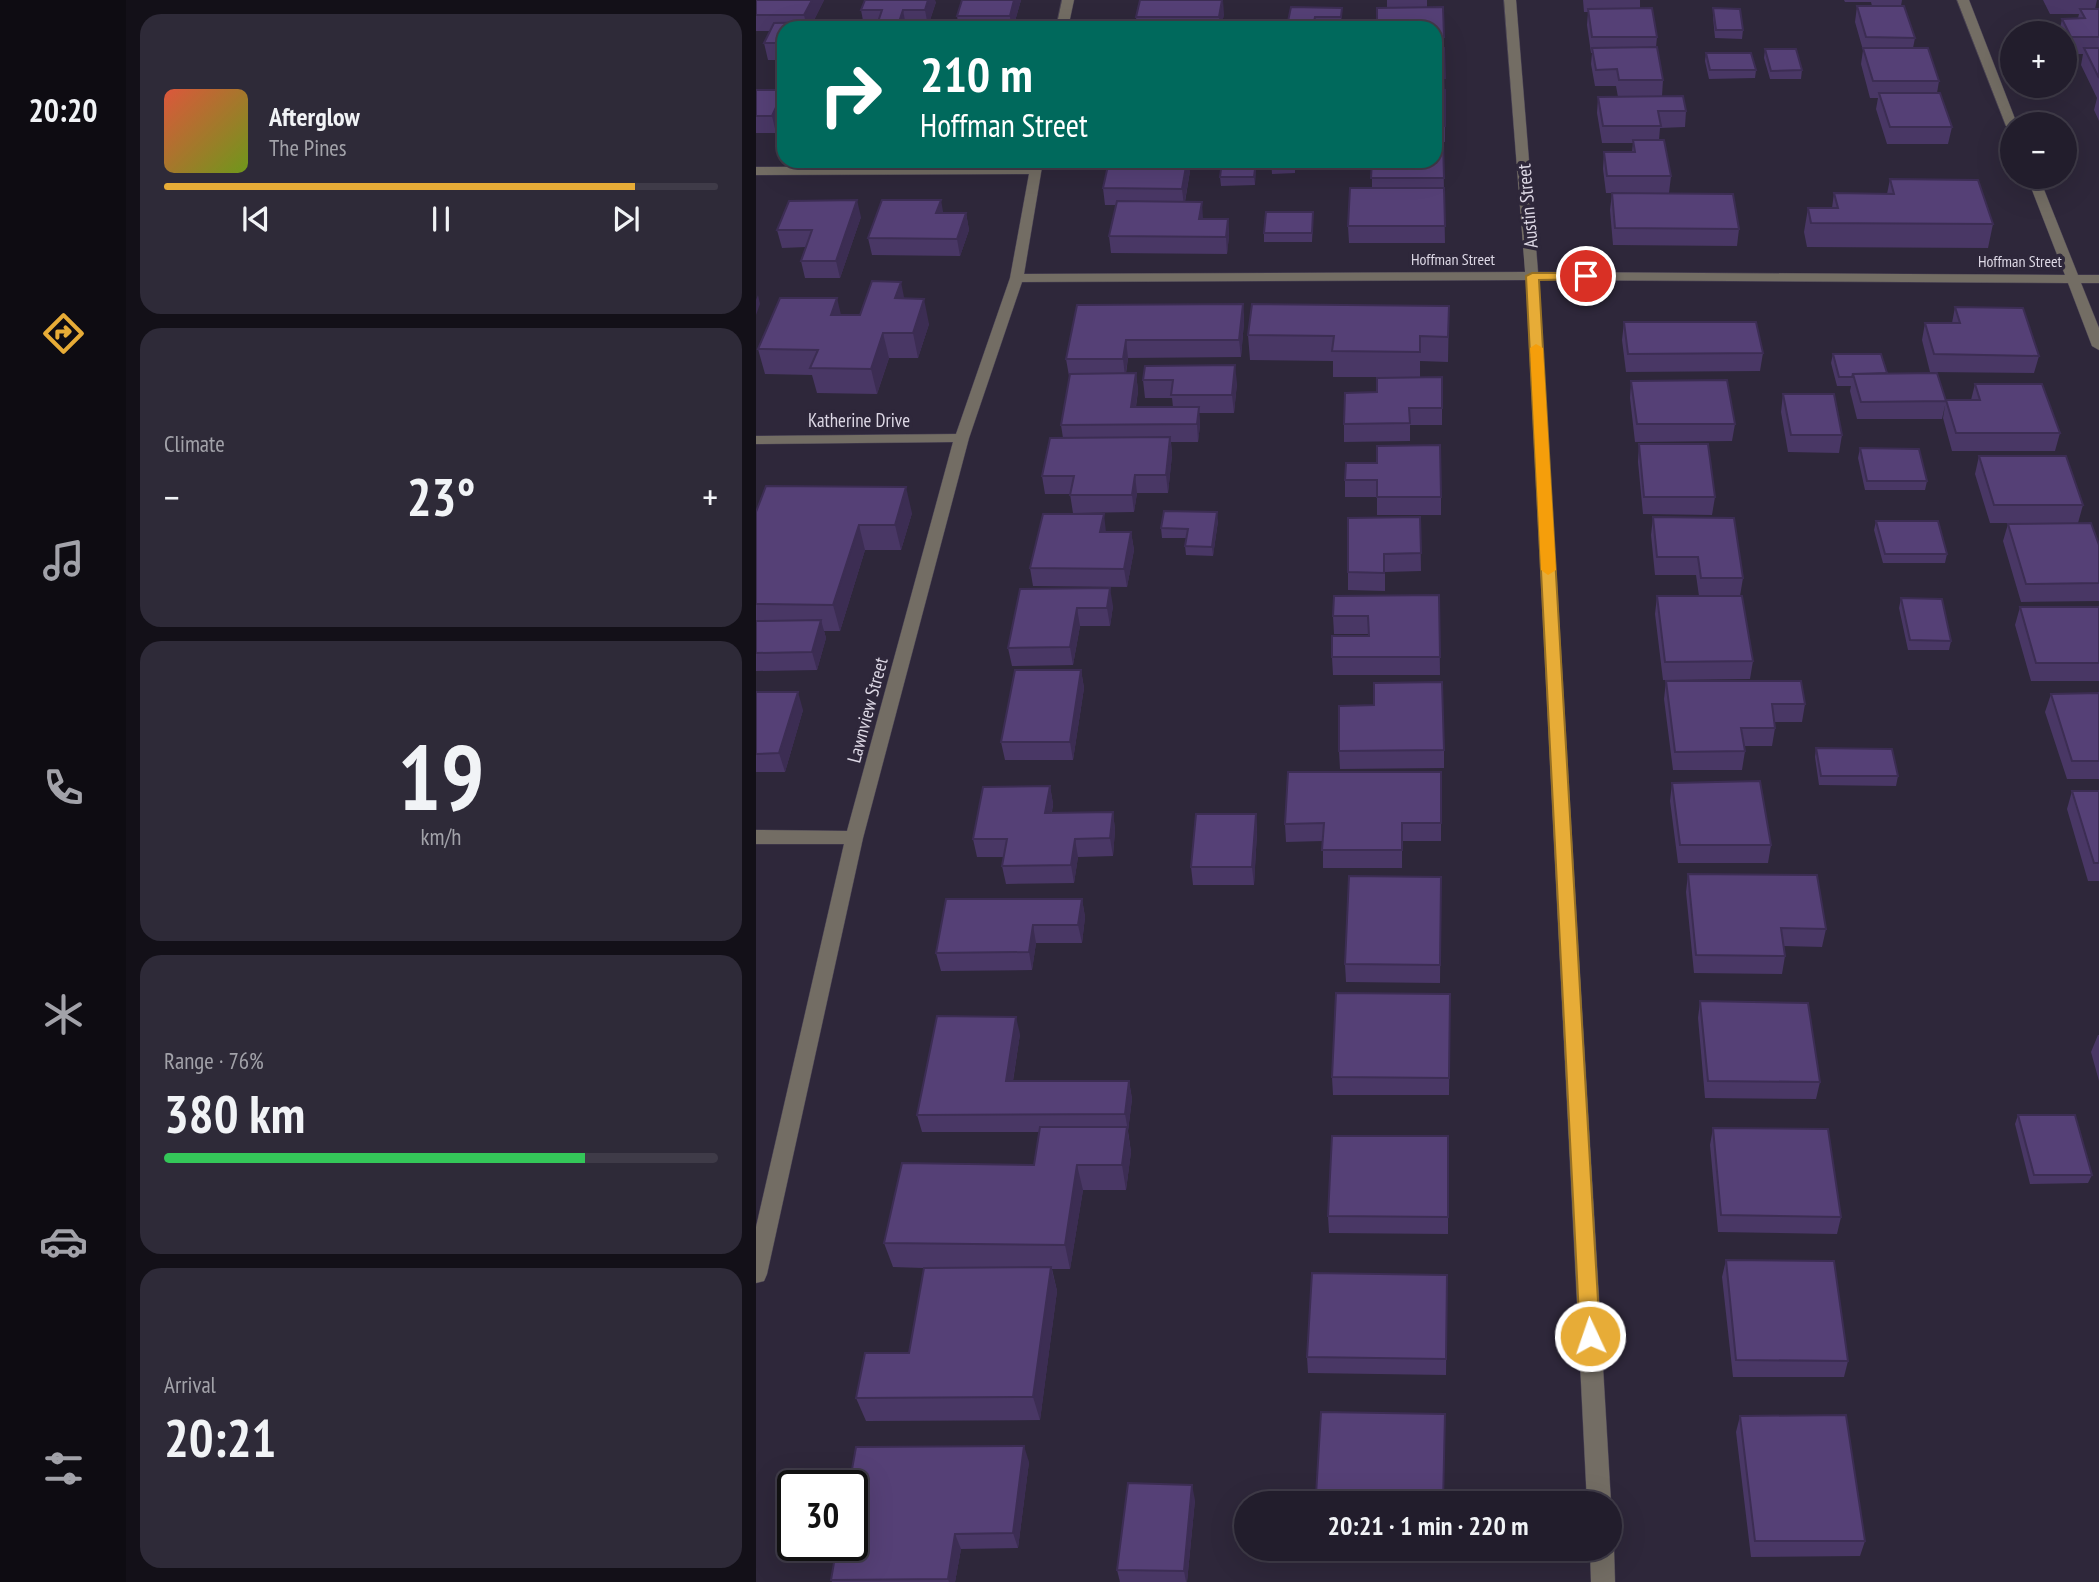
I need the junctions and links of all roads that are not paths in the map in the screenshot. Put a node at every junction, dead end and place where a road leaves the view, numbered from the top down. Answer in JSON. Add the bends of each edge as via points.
{"nodes":[{"id":1,"x":1068,"y":0,"type":"edge"},
{"id":2,"x":1510,"y":0,"type":"edge"},
{"id":3,"x":1964,"y":0,"type":"edge"},
{"id":4,"x":1064,"y":21,"type":"edge"},
{"id":5,"x":2007,"y":112,"type":"edge"},
{"id":6,"x":924,"y":168,"type":"edge"},
{"id":7,"x":1036,"y":168,"type":"edge"},
{"id":8,"x":756,"y":171,"type":"edge"},
{"id":9,"x":2038,"y":189,"type":"edge"},
{"id":10,"x":1532,"y":276,"type":"junction"},
{"id":11,"x":1017,"y":278,"type":"junction"},
{"id":12,"x":2072,"y":279,"type":"junction"},
{"id":13,"x":2099,"y":279,"type":"edge"},
{"id":14,"x":2099,"y":346,"type":"edge"},
{"id":15,"x":962,"y":438,"type":"junction"},
{"id":16,"x":756,"y":440,"type":"edge"},
{"id":17,"x":756,"y":837,"type":"edge"},
{"id":18,"x":854,"y":838,"type":"junction"},
{"id":19,"x":756,"y":1274,"type":"edge"},
{"id":20,"x":1598,"y":1491,"type":"edge"},
{"id":21,"x":1602,"y":1561,"type":"edge"},
{"id":22,"x":1603,"y":1582,"type":"edge"}],
"edges":[{"from":1,"to":4,"type":"street"},
{"from":2,"to":10,"type":"street","name":"Austin Street"},
{"from":3,"to":5,"type":"street"},
{"from":6,"to":8,"type":"street"},
{"from":7,"to":11,"type":"street","name":"Lawnview Street"},
{"from":9,"to":12,"type":"street"},
{"from":10,"to":11,"type":"street","name":"Hoffman Street"},
{"from":10,"to":12,"type":"street","name":"Hoffman Street"},
{"from":10,"to":20,"type":"street","name":"Austin Street"},
{"from":11,"to":15,"type":"street","name":"Lawnview Street"},
{"from":12,"to":13,"type":"street","name":"Hoffman Street"},
{"from":12,"to":14,"type":"street"},
{"from":15,"to":16,"type":"street","name":"Katherine Drive"},
{"from":15,"to":18,"type":"street","name":"Lawnview Street"},
{"from":17,"to":18,"type":"street"},
{"from":18,"to":19,"type":"street","name":"Lawnview Street"},
{"from":21,"to":22,"type":"street"}]}
